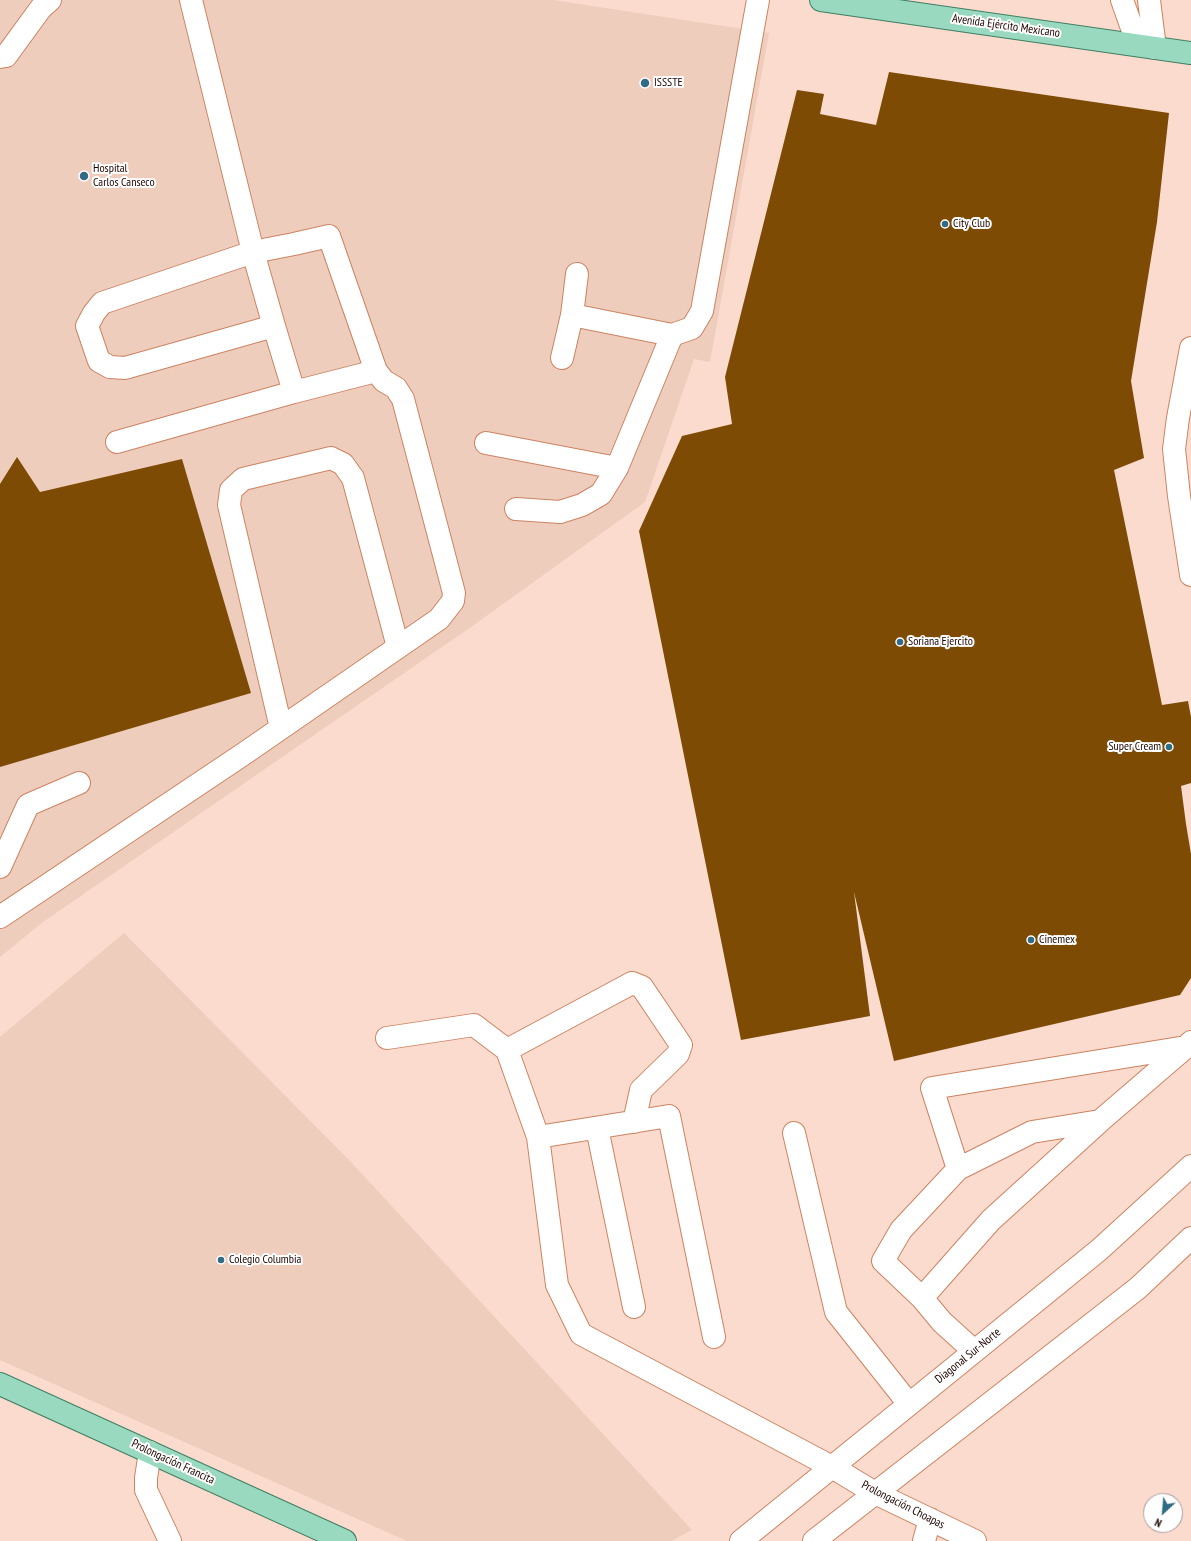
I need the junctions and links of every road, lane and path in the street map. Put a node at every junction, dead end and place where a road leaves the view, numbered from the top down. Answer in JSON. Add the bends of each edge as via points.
{"nodes":[{"id":1,"x":50,"y":0,"type":"edge"},
{"id":2,"x":191,"y":0,"type":"edge"},
{"id":3,"x":758,"y":0,"type":"edge"},
{"id":4,"x":821,"y":0,"type":"edge"},
{"id":5,"x":1122,"y":0,"type":"edge"},
{"id":6,"x":1149,"y":0,"type":"edge"},
{"id":7,"x":1147,"y":47,"type":"junction"},
{"id":8,"x":1191,"y":53,"type":"edge"},
{"id":9,"x":0,"y":58,"type":"edge"},
{"id":10,"x":253,"y":252,"type":"junction"},
{"id":11,"x":577,"y":274,"type":"dead end"},
{"id":12,"x":572,"y":314,"type":"junction"},
{"id":13,"x":274,"y":326,"type":"junction"},
{"id":14,"x":672,"y":335,"type":"junction"},
{"id":15,"x":1191,"y":348,"type":"edge"},
{"id":16,"x":562,"y":358,"type":"dead end"},
{"id":17,"x":376,"y":371,"type":"junction"},
{"id":18,"x":294,"y":392,"type":"junction"},
{"id":19,"x":117,"y":442,"type":"dead end"},
{"id":20,"x":486,"y":443,"type":"dead end"},
{"id":21,"x":617,"y":468,"type":"junction"},
{"id":22,"x":516,"y":509,"type":"dead end"},
{"id":23,"x":1191,"y":569,"type":"edge"},
{"id":24,"x":398,"y":647,"type":"junction"},
{"id":25,"x":281,"y":728,"type":"junction"},
{"id":26,"x":79,"y":783,"type":"dead end"},
{"id":27,"x":0,"y":867,"type":"edge"},
{"id":28,"x":0,"y":916,"type":"edge"},
{"id":29,"x":387,"y":1038,"type":"dead end"},
{"id":30,"x":1189,"y":1044,"type":"edge"},
{"id":31,"x":507,"y":1050,"type":"junction"},
{"id":32,"x":1100,"y":1121,"type":"junction"},
{"id":33,"x":634,"y":1122,"type":"junction"},
{"id":34,"x":597,"y":1128,"type":"junction"},
{"id":35,"x":794,"y":1133,"type":"dead end"},
{"id":36,"x":538,"y":1137,"type":"junction"},
{"id":37,"x":1191,"y":1166,"type":"edge"},
{"id":38,"x":958,"y":1169,"type":"junction"},
{"id":39,"x":1191,"y":1238,"type":"edge"},
{"id":40,"x":922,"y":1298,"type":"junction"},
{"id":41,"x":634,"y":1307,"type":"dead end"},
{"id":42,"x":714,"y":1337,"type":"dead end"},
{"id":43,"x":974,"y":1351,"type":"junction"},
{"id":44,"x":0,"y":1384,"type":"edge"},
{"id":45,"x":909,"y":1404,"type":"junction"},
{"id":46,"x":150,"y":1452,"type":"junction"},
{"id":47,"x":832,"y":1467,"type":"junction"},
{"id":48,"x":875,"y":1493,"type":"junction"},
{"id":49,"x":930,"y":1519,"type":"junction"},
{"id":50,"x":170,"y":1541,"type":"edge"},
{"id":51,"x":345,"y":1541,"type":"edge"},
{"id":52,"x":741,"y":1541,"type":"edge"},
{"id":53,"x":814,"y":1541,"type":"edge"},
{"id":54,"x":924,"y":1541,"type":"edge"},
{"id":55,"x":975,"y":1541,"type":"edge"}],
"edges":[{"from":1,"to":9,"type":"street","via":[[41,8],[6,56]]},
{"from":2,"to":10,"type":"street"},
{"from":3,"to":14,"type":"street","via":[[702,311],[692,328]]},
{"from":4,"to":7,"type":"main road","name":"Avenida Ejército Mexicano"},
{"from":5,"to":7,"type":"street"},
{"from":6,"to":7,"type":"street"},
{"from":7,"to":8,"type":"main road","name":"Avenida Ejército Mexicano"},
{"from":10,"to":13,"type":"street"},
{"from":10,"to":13,"type":"street","via":[[102,303],[87,326],[99,361],[110,367],[126,368]]},
{"from":10,"to":17,"type":"street","via":[[329,236]]},
{"from":11,"to":12,"type":"street"},
{"from":12,"to":14,"type":"street"},
{"from":12,"to":16,"type":"street"},
{"from":13,"to":18,"type":"street"},
{"from":14,"to":21,"type":"street"},
{"from":15,"to":23,"type":"street","via":[[1174,449]]},
{"from":17,"to":18,"type":"street"},
{"from":17,"to":24,"type":"street","via":[[384,381],[396,388],[403,399],[454,593],[453,601],[440,619]]},
{"from":18,"to":19,"type":"street"},
{"from":20,"to":21,"type":"street"},
{"from":21,"to":22,"type":"street","via":[[601,494],[582,506],[560,512]]},
{"from":24,"to":25,"type":"street"},
{"from":24,"to":25,"type":"street","via":[[353,478],[342,464],[331,458],[243,479],[231,490],[228,504]]},
{"from":25,"to":28,"type":"street"},
{"from":26,"to":27,"type":"street","via":[[28,805]]},
{"from":29,"to":31,"type":"street","via":[[474,1025]]},
{"from":30,"to":32,"type":"street"},
{"from":30,"to":38,"type":"street","via":[[932,1088]]},
{"from":31,"to":33,"type":"street","via":[[632,983],[642,987],[681,1045],[678,1054],[641,1090]]},
{"from":31,"to":36,"type":"street","name":"Prolongación Choapas"},
{"from":32,"to":38,"type":"street","via":[[1032,1132]]},
{"from":32,"to":40,"type":"street","via":[[991,1220]]},
{"from":33,"to":34,"type":"street"},
{"from":33,"to":42,"type":"street","via":[[669,1116]]},
{"from":34,"to":36,"type":"street"},
{"from":34,"to":41,"type":"street"},
{"from":35,"to":45,"type":"street","via":[[836,1312]]},
{"from":36,"to":47,"type":"street","name":"Prolongación Choapas","via":[[557,1285],[581,1334]]},
{"from":37,"to":43,"type":"street","name":"Diagonal Sur-Norte","via":[[1099,1250]]},
{"from":38,"to":40,"type":"street","via":[[902,1230],[884,1261]]},
{"from":39,"to":48,"type":"street","via":[[1138,1288]]},
{"from":40,"to":43,"type":"street","via":[[942,1322]]},
{"from":43,"to":45,"type":"street","name":"Diagonal Sur-Norte"},
{"from":44,"to":46,"type":"main road","name":"Prolongación Francita"},
{"from":45,"to":47,"type":"street","name":"Diagonal Sur-Norte"},
{"from":46,"to":50,"type":"street","via":[[146,1490]]},
{"from":46,"to":51,"type":"main road","name":"Prolongación Francita"},
{"from":47,"to":48,"type":"street","name":"Prolongación Choapas"},
{"from":47,"to":52,"type":"street","name":"Diagonal Sur-Norte"},
{"from":48,"to":49,"type":"street","name":"Prolongación Choapas"},
{"from":48,"to":53,"type":"street"},
{"from":49,"to":54,"type":"street"},
{"from":49,"to":55,"type":"street","name":"Prolongación Choapas"}]}
